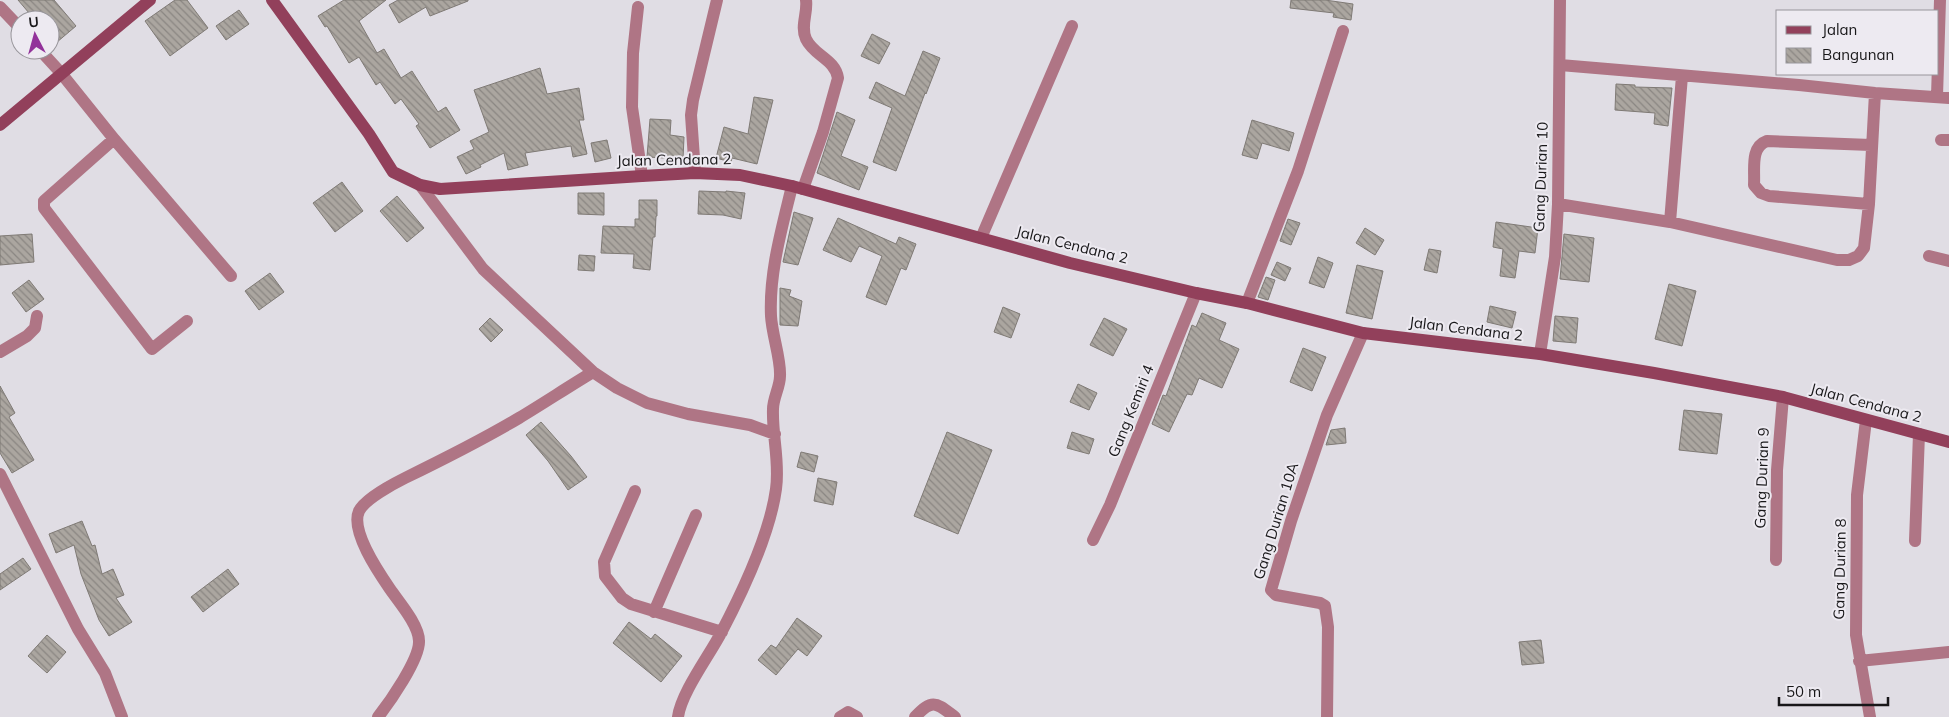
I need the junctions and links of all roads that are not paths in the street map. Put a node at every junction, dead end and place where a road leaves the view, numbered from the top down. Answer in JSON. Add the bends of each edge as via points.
{"nodes":[{"id":1,"x":150,"y":0,"type":"edge"},
{"id":2,"x":272,"y":0,"type":"edge"},
{"id":3,"x":717,"y":0,"type":"edge"},
{"id":4,"x":806,"y":0,"type":"edge"},
{"id":5,"x":1560,"y":0,"type":"edge"},
{"id":6,"x":1940,"y":0,"type":"edge"},
{"id":7,"x":0,"y":7,"type":"edge"},
{"id":8,"x":638,"y":7,"type":"dead end"},
{"id":9,"x":10,"y":18,"type":"edge"},
{"id":10,"x":1072,"y":26,"type":"dead end"},
{"id":11,"x":1344,"y":31,"type":"dead end"},
{"id":12,"x":49,"y":60,"type":"edge"},
{"id":13,"x":1560,"y":65,"type":"junction"},
{"id":14,"x":61,"y":73,"type":"junction"},
{"id":15,"x":1682,"y":76,"type":"junction"},
{"id":16,"x":1875,"y":93,"type":"junction"},
{"id":17,"x":1943,"y":97,"type":"edge"},
{"id":18,"x":0,"y":125,"type":"edge"},
{"id":19,"x":114,"y":139,"type":"junction"},
{"id":20,"x":1871,"y":145,"type":"junction"},
{"id":21,"x":695,"y":173,"type":"junction"},
{"id":22,"x":642,"y":176,"type":"junction"},
{"id":23,"x":420,"y":185,"type":"junction"},
{"id":24,"x":797,"y":187,"type":"junction"},
{"id":25,"x":1558,"y":204,"type":"junction"},
{"id":26,"x":1869,"y":204,"type":"junction"},
{"id":27,"x":1670,"y":222,"type":"junction"},
{"id":28,"x":982,"y":238,"type":"junction"},
{"id":29,"x":1929,"y":256,"type":"dead end"},
{"id":30,"x":1949,"y":261,"type":"edge"},
{"id":31,"x":231,"y":276,"type":"dead end"},
{"id":32,"x":1196,"y":293,"type":"junction"},
{"id":33,"x":1248,"y":303,"type":"junction"},
{"id":34,"x":37,"y":316,"type":"dead end"},
{"id":35,"x":187,"y":321,"type":"dead end"},
{"id":36,"x":1363,"y":333,"type":"junction"},
{"id":37,"x":0,"y":352,"type":"edge"},
{"id":38,"x":1540,"y":354,"type":"junction"},
{"id":39,"x":593,"y":372,"type":"junction"},
{"id":40,"x":1783,"y":397,"type":"junction"},
{"id":41,"x":1866,"y":420,"type":"junction"},
{"id":42,"x":775,"y":434,"type":"junction"},
{"id":43,"x":1920,"y":434,"type":"junction"},
{"id":44,"x":1949,"y":442,"type":"edge"},
{"id":45,"x":0,"y":474,"type":"edge"},
{"id":46,"x":635,"y":491,"type":"dead end"},
{"id":47,"x":696,"y":515,"type":"dead end"},
{"id":48,"x":1093,"y":540,"type":"dead end"},
{"id":49,"x":1915,"y":541,"type":"dead end"},
{"id":50,"x":1776,"y":560,"type":"dead end"},
{"id":51,"x":654,"y":612,"type":"junction"},
{"id":52,"x":722,"y":632,"type":"junction"},
{"id":53,"x":1949,"y":652,"type":"edge"},
{"id":54,"x":1859,"y":661,"type":"junction"},
{"id":55,"x":122,"y":717,"type":"edge"},
{"id":56,"x":378,"y":717,"type":"edge"},
{"id":57,"x":678,"y":717,"type":"edge"},
{"id":58,"x":840,"y":717,"type":"edge"},
{"id":59,"x":857,"y":717,"type":"edge"},
{"id":60,"x":915,"y":717,"type":"edge"},
{"id":61,"x":955,"y":717,"type":"edge"},
{"id":62,"x":1328,"y":717,"type":"edge"},
{"id":63,"x":1870,"y":717,"type":"edge"}],
"edges":[{"from":1,"to":14,"type":"street"},
{"from":2,"to":23,"type":"street","name":"Jalan Cendana 2","via":[[393,172]]},
{"from":3,"to":21,"type":"street","via":[[691,115]]},
{"from":4,"to":24,"type":"street","via":[[803,28],[806,38],[810,47],[837,70],[838,78],[823,132]]},
{"from":5,"to":13,"type":"street","name":"Gang Durian 10"},
{"from":6,"to":17,"type":"street"},
{"from":7,"to":9,"type":"street"},
{"from":8,"to":22,"type":"street","via":[[632,108]]},
{"from":10,"to":28,"type":"street"},
{"from":11,"to":33,"type":"street","via":[[1298,171]]},
{"from":12,"to":14,"type":"street"},
{"from":13,"to":15,"type":"street"},
{"from":13,"to":25,"type":"street","name":"Gang Durian 10"},
{"from":14,"to":18,"type":"street"},
{"from":14,"to":19,"type":"street"},
{"from":15,"to":16,"type":"street"},
{"from":15,"to":27,"type":"street"},
{"from":16,"to":17,"type":"street"},
{"from":16,"to":20,"type":"street"},
{"from":19,"to":31,"type":"street"},
{"from":19,"to":35,"type":"street","via":[[44,201],[44,208],[152,349]]},
{"from":20,"to":26,"type":"street"},
{"from":20,"to":26,"type":"street","via":[[1767,141],[1760,144],[1755,152],[1754,185],[1761,193]]},
{"from":21,"to":22,"type":"street","name":"Jalan Cendana 2"},
{"from":21,"to":24,"type":"street","name":"Jalan Cendana 2","via":[[740,175]]},
{"from":22,"to":23,"type":"street","name":"Jalan Cendana 2","via":[[440,189]]},
{"from":23,"to":39,"type":"street","via":[[483,269]]},
{"from":24,"to":28,"type":"street","name":"Jalan Cendana 2"},
{"from":24,"to":42,"type":"street","via":[[775,262],[772,295],[771,317],[780,376],[772,408]]},
{"from":25,"to":27,"type":"street"},
{"from":25,"to":38,"type":"street","name":"Gang Durian 10","via":[[1555,257]]},
{"from":26,"to":27,"type":"street","via":[[1864,248],[1849,260]]},
{"from":28,"to":32,"type":"street","name":"Jalan Cendana 2"},
{"from":29,"to":30,"type":"street"},
{"from":32,"to":33,"type":"street","name":"Jalan Cendana 2"},
{"from":32,"to":48,"type":"street","name":"Gang Kemiri 4"},
{"from":33,"to":36,"type":"street","name":"Jalan Cendana 2"},
{"from":34,"to":37,"type":"street","via":[[31,332]]},
{"from":36,"to":38,"type":"street","name":"Jalan Cendana 2"},
{"from":36,"to":62,"type":"street","name":"Gang Durian 10A","via":[[1326,415],[1271,590],[1276,595],[1320,602],[1325,606]]},
{"from":38,"to":40,"type":"street","name":"Jalan Cendana 2"},
{"from":39,"to":42,"type":"street","via":[[647,403],[750,425]]},
{"from":39,"to":56,"type":"street","via":[[519,418],[398,482],[358,512],[358,530],[364,546],[410,616],[420,641],[414,662]]},
{"from":40,"to":41,"type":"street","name":"Jalan Cendana 2"},
{"from":40,"to":50,"type":"street","name":"Gang Durian 9","via":[[1777,470]]},
{"from":41,"to":43,"type":"street","name":"Jalan Cendana 2"},
{"from":41,"to":54,"type":"street","name":"Gang Durian 8","via":[[1857,495],[1856,635]]},
{"from":42,"to":52,"type":"street","via":[[776,488],[765,532]]},
{"from":43,"to":44,"type":"street","name":"Jalan Cendana 2"},
{"from":43,"to":49,"type":"street"},
{"from":45,"to":55,"type":"street","via":[[78,629],[105,673]]},
{"from":46,"to":51,"type":"street","via":[[604,562],[605,576],[622,598]]},
{"from":47,"to":51,"type":"street"},
{"from":51,"to":52,"type":"street"},
{"from":52,"to":57,"type":"street","via":[[683,700]]},
{"from":53,"to":54,"type":"street"},
{"from":54,"to":63,"type":"street","name":"Gang Durian 8"},
{"from":58,"to":59,"type":"street","via":[[848,712]]},
{"from":60,"to":61,"type":"street","via":[[930,704],[937,704]]}]}
